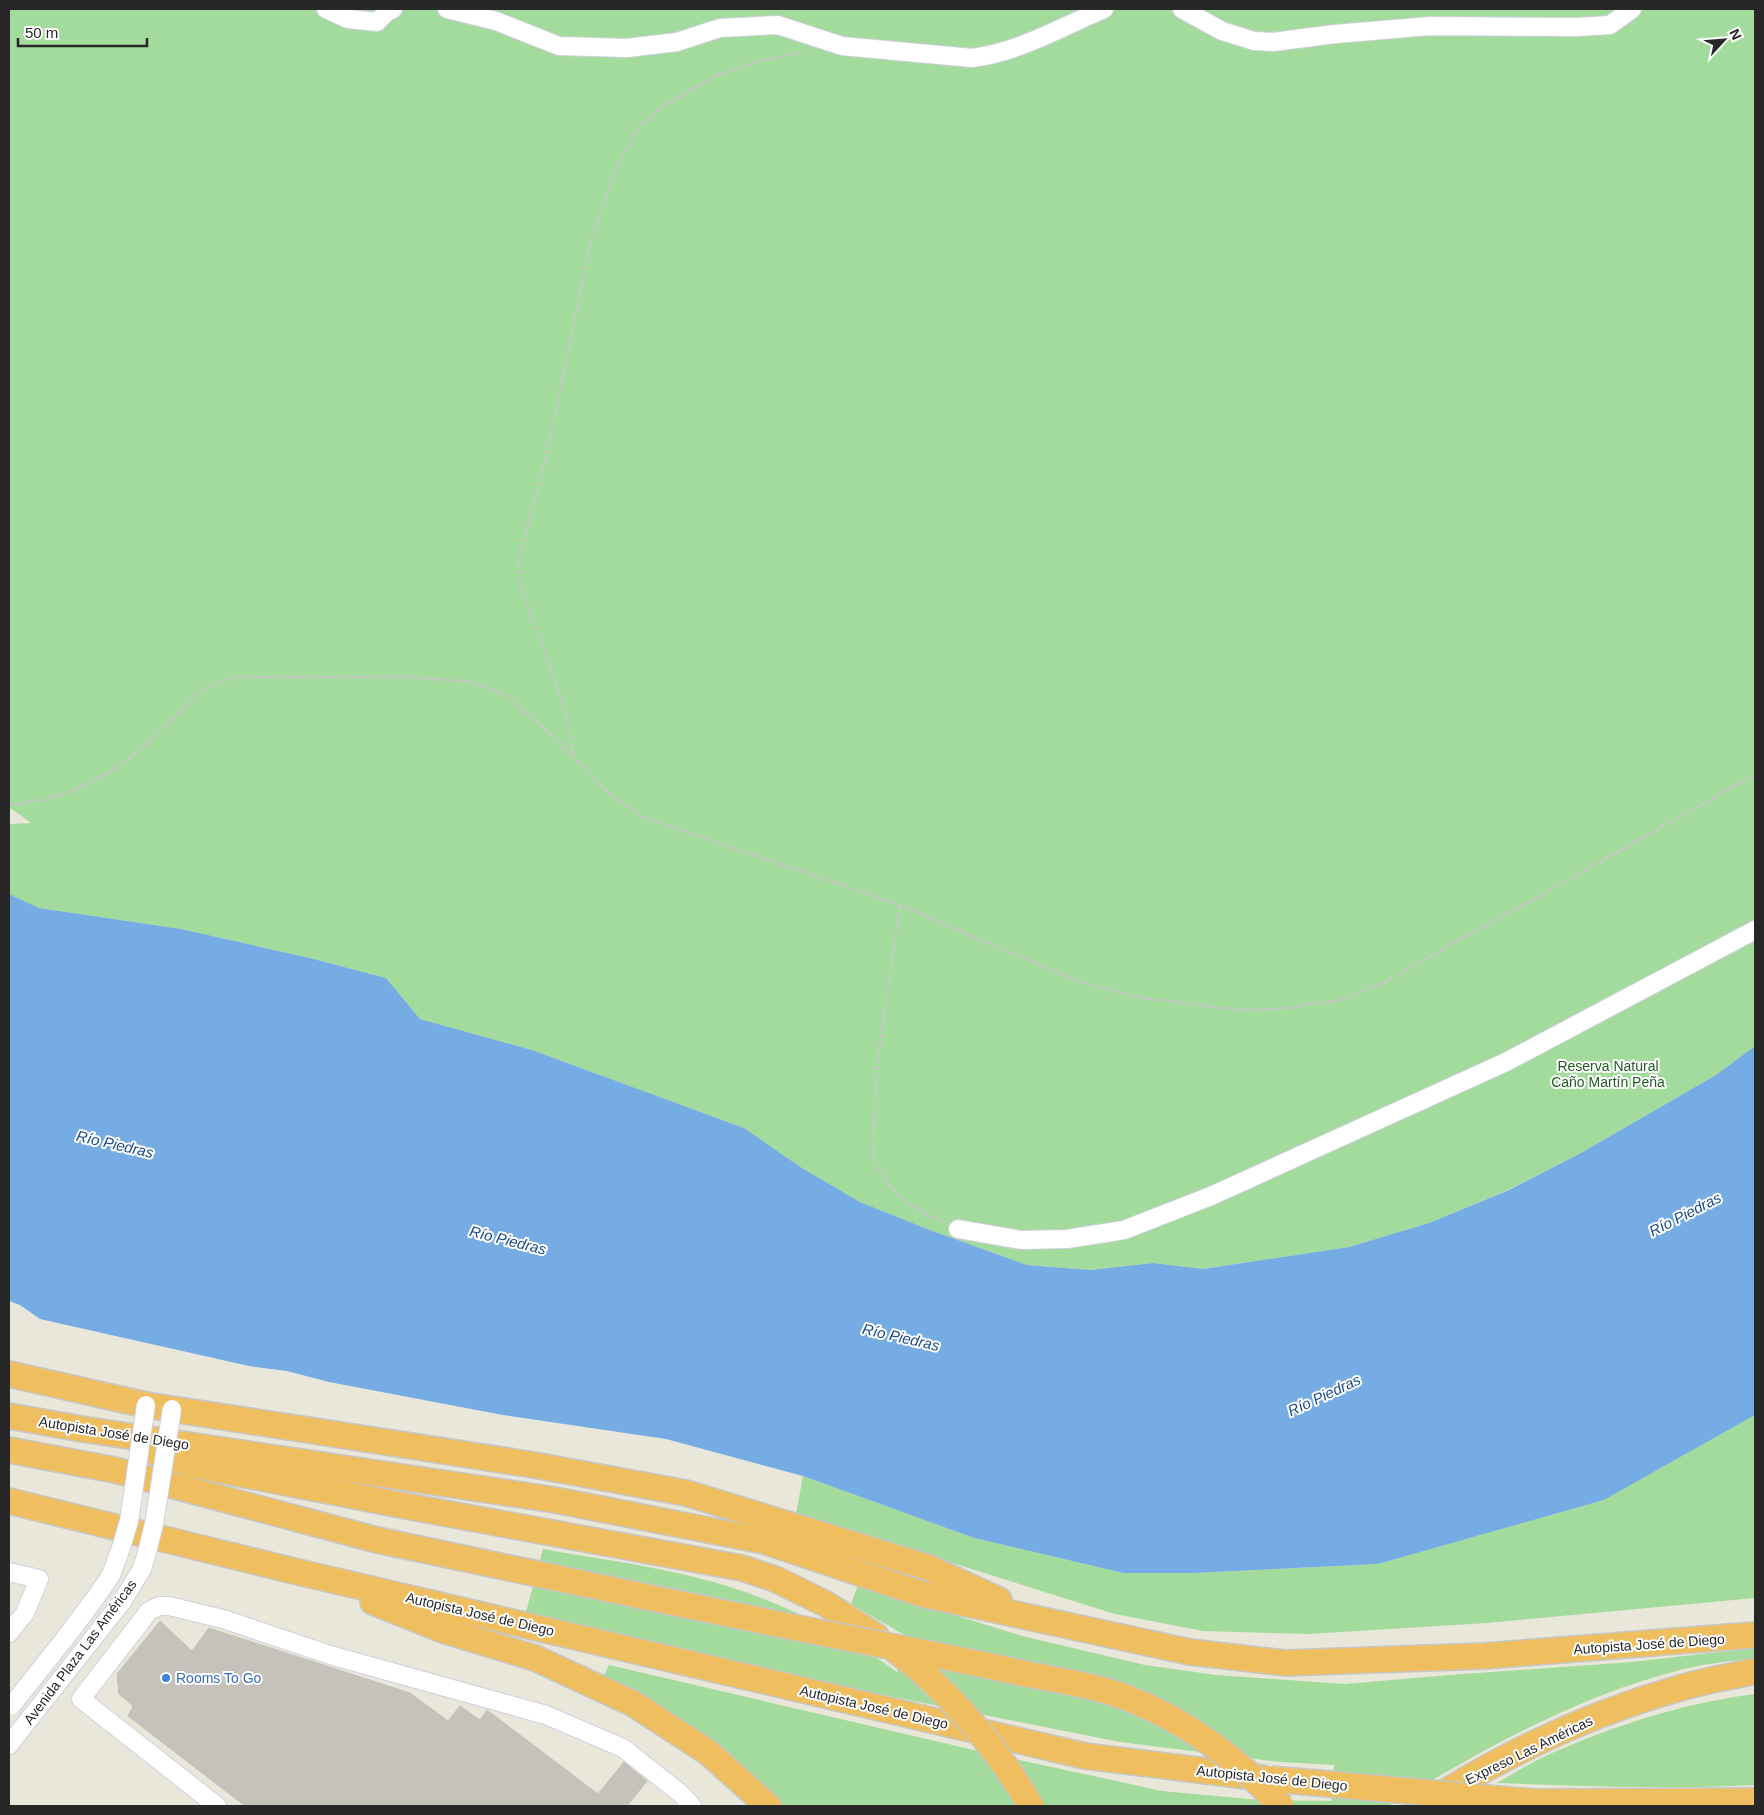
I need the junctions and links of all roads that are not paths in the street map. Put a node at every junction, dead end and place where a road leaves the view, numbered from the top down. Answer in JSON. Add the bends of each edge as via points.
{"nodes":[{"id":1,"x":326,"y":9,"type":"edge"},
{"id":2,"x":393,"y":9,"type":"edge"},
{"id":3,"x":447,"y":9,"type":"edge"},
{"id":4,"x":1104,"y":9,"type":"edge"},
{"id":5,"x":1182,"y":9,"type":"edge"},
{"id":6,"x":1632,"y":9,"type":"edge"},
{"id":7,"x":1755,"y":930,"type":"edge"},
{"id":8,"x":958,"y":1228,"type":"road end"},
{"id":9,"x":9,"y":1374,"type":"edge"},
{"id":10,"x":146,"y":1405,"type":"junction"},
{"id":11,"x":172,"y":1409,"type":"junction"},
{"id":12,"x":9,"y":1416,"type":"edge"},
{"id":13,"x":82,"y":1429,"type":"junction"},
{"id":14,"x":9,"y":1450,"type":"edge"},
{"id":15,"x":9,"y":1501,"type":"edge"},
{"id":16,"x":294,"y":1571,"type":"junction"},
{"id":17,"x":9,"y":1572,"type":"edge"},
{"id":18,"x":1047,"y":1622,"type":"junction"},
{"id":19,"x":9,"y":1633,"type":"edge"},
{"id":20,"x":1755,"y":1636,"type":"edge"},
{"id":21,"x":1755,"y":1671,"type":"edge"},
{"id":22,"x":10,"y":1707,"type":"edge"},
{"id":23,"x":9,"y":1745,"type":"edge"},
{"id":24,"x":1755,"y":1801,"type":"edge"},
{"id":25,"x":217,"y":1806,"type":"edge"},
{"id":26,"x":692,"y":1806,"type":"edge"},
{"id":27,"x":768,"y":1806,"type":"edge"},
{"id":28,"x":1030,"y":1806,"type":"edge"},
{"id":29,"x":1281,"y":1806,"type":"edge"},
{"id":30,"x":1423,"y":1806,"type":"edge"}],
"edges":[{"from":1,"to":2,"type":"street","via":[[348,19],[377,22]]},
{"from":3,"to":4,"type":"street","via":[[496,21],[559,46],[627,48],[677,42],[720,28],[778,25],[842,46],[972,58],[1025,44]]},
{"from":5,"to":6,"type":"street","via":[[1222,31],[1254,41],[1273,42],[1430,26],[1610,25]]},
{"from":7,"to":8,"type":"street","via":[[1506,1062],[1211,1196],[1124,1230],[1067,1239],[1021,1240]]},
{"from":9,"to":10,"type":"highway"},
{"from":10,"to":11,"type":"highway"},
{"from":10,"to":22,"type":"street","name":"Avenida Plaza Las Américas","bridge":true,"via":[[129,1521],[111,1575]]},
{"from":11,"to":18,"type":"highway","via":[[534,1465],[686,1493],[926,1567]]},
{"from":11,"to":23,"type":"street","name":"Avenida Plaza Las Américas","bridge":true,"via":[[154,1524],[142,1569],[121,1603]]},
{"from":12,"to":13,"type":"highway","name":"Autopista José de Diego"},
{"from":13,"to":18,"type":"highway","name":"Autopista José de Diego","via":[[554,1500],[764,1541],[922,1594]]},
{"from":13,"to":28,"type":"highway","bridge":true,"via":[[194,1464],[742,1568],[775,1578],[826,1604],[876,1636],[925,1674],[993,1750]]},
{"from":14,"to":29,"type":"highway","bridge":true,"via":[[115,1470],[378,1540],[702,1610],[1005,1669],[1124,1697],[1166,1715],[1196,1733]]},
{"from":15,"to":16,"type":"highway","name":"Autopista José de Diego"},
{"from":16,"to":24,"type":"highway","name":"Autopista José de Diego","bridge":true,"via":[[1085,1756],[1271,1779],[1535,1802]]},
{"from":16,"to":27,"type":"highway","via":[[442,1630],[535,1658],[634,1704],[709,1753]]},
{"from":17,"to":19,"type":"street","via":[[39,1580],[24,1613]]},
{"from":18,"to":20,"type":"highway","name":"Autopista José de Diego","via":[[1190,1652],[1285,1663],[1484,1656]]},
{"from":21,"to":30,"type":"highway","name":"Expreso Las Américas","via":[[1678,1688],[1570,1727]]},
{"from":25,"to":26,"type":"street","via":[[81,1699],[150,1611],[159,1606],[223,1619],[330,1655],[546,1714],[623,1748]]}]}
